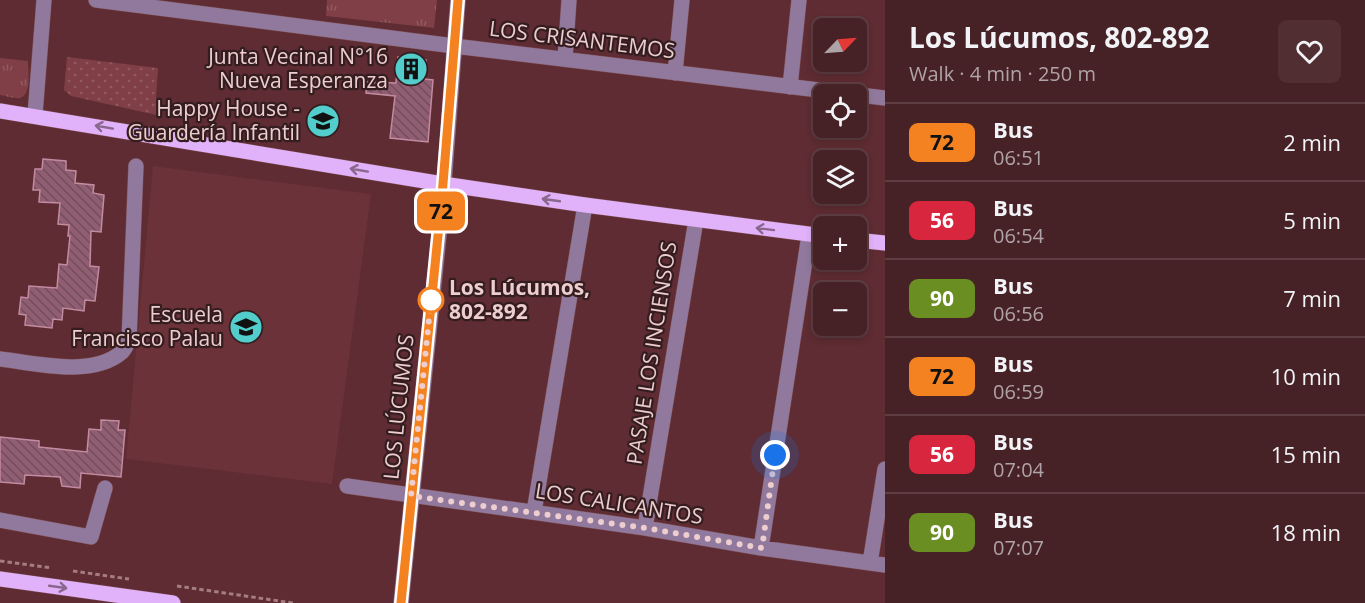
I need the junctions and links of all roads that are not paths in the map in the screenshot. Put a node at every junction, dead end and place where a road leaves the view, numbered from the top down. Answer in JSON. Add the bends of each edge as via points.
{"nodes":[{"id":1,"x":44,"y":0,"type":"edge"},
{"id":2,"x":96,"y":0,"type":"edge"},
{"id":3,"x":458,"y":0,"type":"edge"},
{"id":4,"x":569,"y":0,"type":"edge"},
{"id":5,"x":682,"y":0,"type":"edge"},
{"id":6,"x":799,"y":0,"type":"edge"},
{"id":7,"x":454,"y":46,"type":"junction"},
{"id":8,"x":565,"y":59,"type":"junction"},
{"id":9,"x":675,"y":73,"type":"junction"},
{"id":10,"x":790,"y":87,"type":"junction"},
{"id":11,"x":885,"y":98,"type":"edge"},
{"id":12,"x":0,"y":111,"type":"edge"},
{"id":13,"x":35,"y":115,"type":"junction"},
{"id":14,"x":136,"y":166,"type":"dead end"},
{"id":15,"x":443,"y":184,"type":"junction"},
{"id":16,"x":585,"y":205,"type":"junction"},
{"id":17,"x":696,"y":220,"type":"junction"},
{"id":18,"x":813,"y":235,"type":"edge"},
{"id":19,"x":867,"y":241,"type":"edge"},
{"id":20,"x":885,"y":243,"type":"edge"},
{"id":21,"x":813,"y":252,"type":"edge"},
{"id":22,"x":0,"y":358,"type":"edge"},
{"id":23,"x":885,"y":469,"type":"edge"},
{"id":24,"x":347,"y":486,"type":"dead end"},
{"id":25,"x":105,"y":488,"type":"dead end"},
{"id":26,"x":411,"y":496,"type":"junction"},
{"id":27,"x":534,"y":512,"type":"junction"},
{"id":28,"x":0,"y":520,"type":"edge"},
{"id":29,"x":645,"y":528,"type":"junction"},
{"id":30,"x":762,"y":548,"type":"junction"},
{"id":31,"x":878,"y":564,"type":"edge"},
{"id":32,"x":0,"y":579,"type":"edge"},
{"id":33,"x":173,"y":603,"type":"edge"},
{"id":34,"x":401,"y":603,"type":"edge"}],
"edges":[{"from":1,"to":13,"type":"street"},
{"from":2,"to":7,"type":"street","name":"LOS CRISANTEMOS"},
{"from":3,"to":7,"type":"street","name":"LOS LÚCUMOS"},
{"from":4,"to":8,"type":"street"},
{"from":5,"to":9,"type":"street"},
{"from":6,"to":10,"type":"street"},
{"from":7,"to":8,"type":"street","name":"LOS CRISANTEMOS"},
{"from":7,"to":15,"type":"street","name":"LOS LÚCUMOS"},
{"from":8,"to":9,"type":"street","name":"LOS CRISANTEMOS"},
{"from":9,"to":10,"type":"street","name":"LOS CRISANTEMOS"},
{"from":10,"to":11,"type":"street","name":"LOS CRISANTEMOS"},
{"from":12,"to":13,"type":"main road"},
{"from":15,"to":13,"type":"main road","one_way":true},
{"from":14,"to":22,"type":"street","via":[[129,340],[122,351],[98,365],[78,368]]},
{"from":16,"to":15,"type":"main road","one_way":true},
{"from":15,"to":26,"type":"street","name":"LOS LÚCUMOS"},
{"from":16,"to":17,"type":"main road"},
{"from":16,"to":27,"type":"street"},
{"from":18,"to":17,"type":"main road","one_way":true},
{"from":17,"to":29,"type":"street","name":"PASAJE LOS INCIENSOS"},
{"from":19,"to":20,"type":"main road"},
{"from":21,"to":30,"type":"street"},
{"from":23,"to":31,"type":"street"},
{"from":24,"to":26,"type":"street","name":"LOS CALICANTOS"},
{"from":25,"to":28,"type":"street","via":[[91,537]]},
{"from":26,"to":27,"type":"street","name":"LOS CALICANTOS"},
{"from":26,"to":34,"type":"street","name":"LOS LÚCUMOS"},
{"from":27,"to":29,"type":"street","name":"LOS CALICANTOS"},
{"from":29,"to":30,"type":"street","name":"LOS CALICANTOS"},
{"from":30,"to":31,"type":"street","name":"LOS CALICANTOS"},
{"from":32,"to":33,"type":"main road","one_way":true}]}
